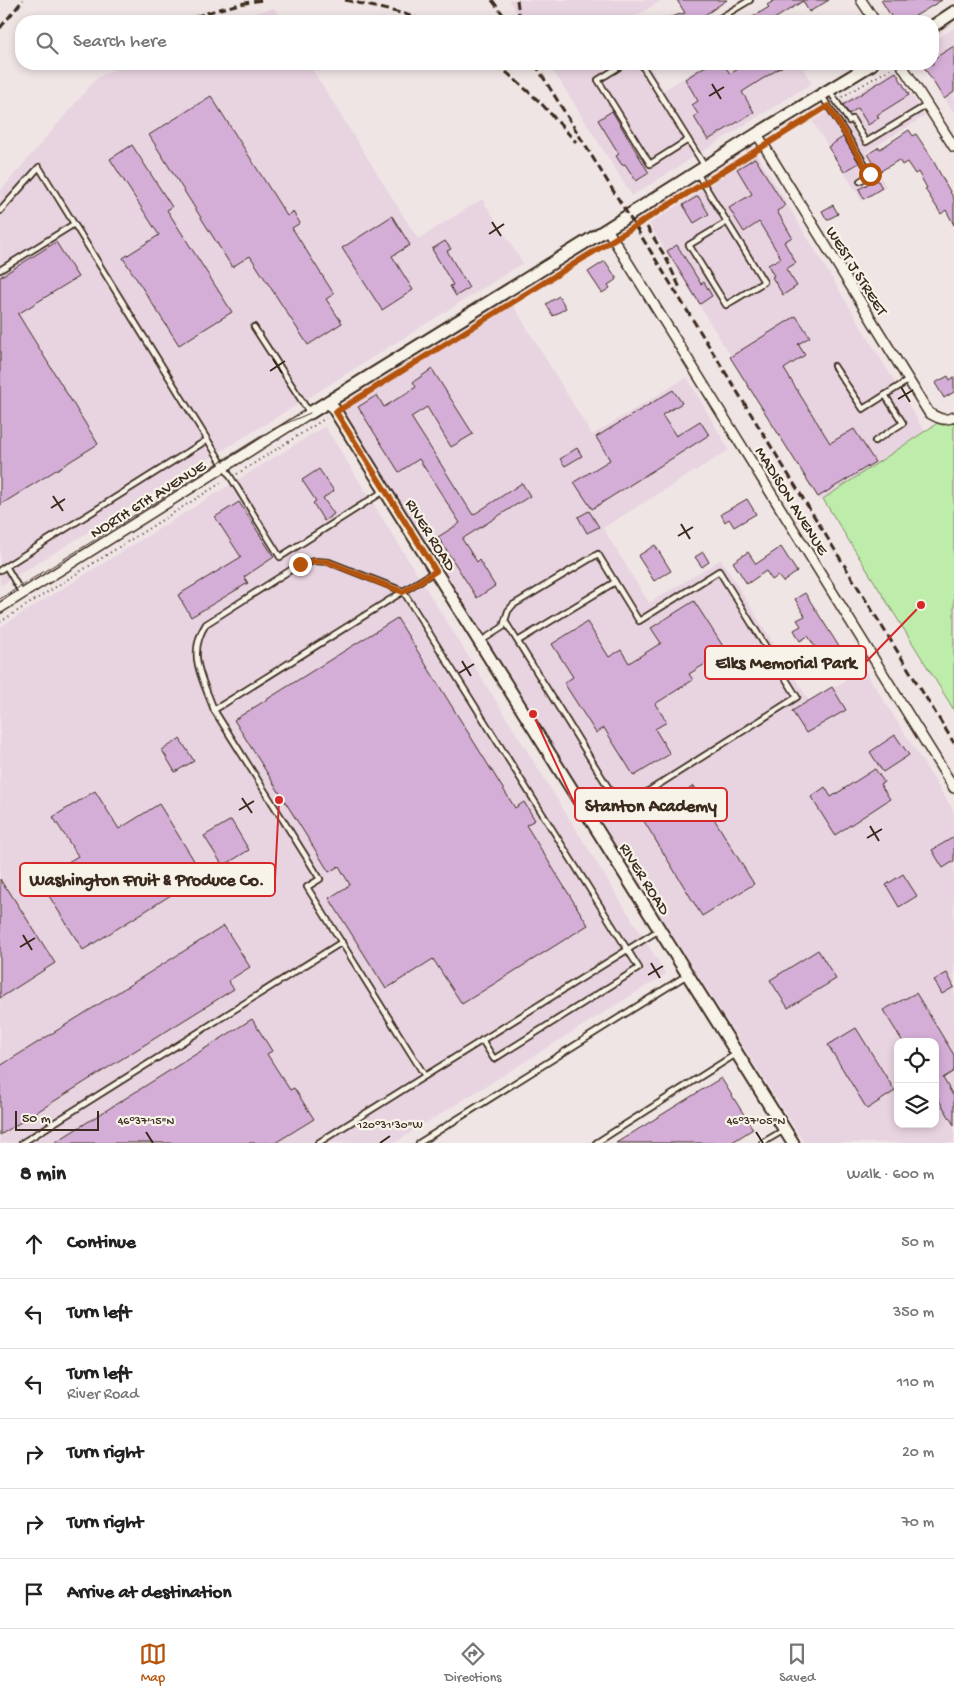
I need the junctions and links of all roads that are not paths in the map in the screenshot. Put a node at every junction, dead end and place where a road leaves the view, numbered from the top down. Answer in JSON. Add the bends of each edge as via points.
{"nodes":[{"id":1,"x":750,"y":0,"type":"edge"},
{"id":2,"x":862,"y":0,"type":"edge"},
{"id":3,"x":954,"y":12,"type":"edge"},
{"id":4,"x":725,"y":15,"type":"edge"},
{"id":5,"x":871,"y":15,"type":"edge"},
{"id":6,"x":939,"y":22,"type":"edge"},
{"id":7,"x":614,"y":70,"type":"edge"},
{"id":8,"x":645,"y":70,"type":"edge"},
{"id":9,"x":862,"y":70,"type":"edge"},
{"id":10,"x":904,"y":70,"type":"edge"},
{"id":11,"x":825,"y":92,"type":"junction"},
{"id":12,"x":927,"y":104,"type":"junction"},
{"id":13,"x":757,"y":134,"type":"junction"},
{"id":14,"x":688,"y":140,"type":"junction"},
{"id":15,"x":954,"y":148,"type":"edge"},
{"id":16,"x":701,"y":169,"type":"junction"},
{"id":17,"x":860,"y":180,"type":"dead end"},
{"id":18,"x":0,"y":211,"type":"edge"},
{"id":19,"x":727,"y":222,"type":"junction"},
{"id":20,"x":74,"y":224,"type":"junction"},
{"id":21,"x":607,"y":229,"type":"junction"},
{"id":22,"x":0,"y":270,"type":"edge"},
{"id":23,"x":254,"y":327,"type":"dead end"},
{"id":24,"x":834,"y":366,"type":"dead end"},
{"id":25,"x":909,"y":380,"type":"junction"},
{"id":26,"x":885,"y":395,"type":"junction"},
{"id":27,"x":329,"y":401,"type":"junction"},
{"id":28,"x":310,"y":413,"type":"junction"},
{"id":29,"x":954,"y":417,"type":"edge"},
{"id":30,"x":207,"y":440,"type":"junction"},
{"id":31,"x":875,"y":441,"type":"dead end"},
{"id":32,"x":223,"y":467,"type":"junction"},
{"id":33,"x":385,"y":491,"type":"junction"},
{"id":34,"x":6,"y":566,"type":"junction"},
{"id":35,"x":0,"y":570,"type":"edge"},
{"id":36,"x":436,"y":571,"type":"junction"},
{"id":37,"x":615,"y":582,"type":"junction"},
{"id":38,"x":403,"y":592,"type":"junction"},
{"id":39,"x":22,"y":594,"type":"junction"},
{"id":40,"x":0,"y":608,"type":"edge"},
{"id":41,"x":505,"y":621,"type":"junction"},
{"id":42,"x":518,"y":641,"type":"junction"},
{"id":43,"x":480,"y":642,"type":"junction"},
{"id":44,"x":214,"y":710,"type":"junction"},
{"id":45,"x":954,"y":788,"type":"edge"},
{"id":46,"x":612,"y":795,"type":"junction"},
{"id":47,"x":586,"y":812,"type":"junction"},
{"id":48,"x":659,"y":929,"type":"junction"},
{"id":49,"x":342,"y":942,"type":"junction"},
{"id":50,"x":627,"y":949,"type":"junction"},
{"id":51,"x":688,"y":975,"type":"junction"},
{"id":52,"x":482,"y":1040,"type":"junction"},
{"id":53,"x":738,"y":1054,"type":"junction"},
{"id":54,"x":425,"y":1076,"type":"junction"},
{"id":55,"x":785,"y":1130,"type":"junction"},
{"id":56,"x":22,"y":1143,"type":"edge"},
{"id":57,"x":318,"y":1143,"type":"edge"},
{"id":58,"x":419,"y":1143,"type":"edge"},
{"id":59,"x":596,"y":1143,"type":"edge"},
{"id":60,"x":762,"y":1143,"type":"edge"},
{"id":61,"x":793,"y":1143,"type":"edge"}],
"edges":[{"from":1,"to":4,"type":"lane"},
{"from":2,"to":5,"type":"street"},
{"from":3,"to":6,"type":"street"},
{"from":7,"to":14,"type":"lane","via":[[598,80],[650,164]]},
{"from":8,"to":14,"type":"lane"},
{"from":9,"to":11,"type":"street"},
{"from":10,"to":12,"type":"street"},
{"from":11,"to":12,"type":"lane","via":[[836,101],[849,121],[852,119],[866,142]]},
{"from":11,"to":13,"type":"street"},
{"from":11,"to":17,"type":"lane","via":[[828,106],[870,174]]},
{"from":12,"to":15,"type":"street"},
{"from":13,"to":16,"type":"street"},
{"from":13,"to":25,"type":"street","name":"WEST J STREET"},
{"from":14,"to":16,"type":"lane"},
{"from":16,"to":19,"type":"lane","via":[[703,183]]},
{"from":16,"to":21,"type":"street"},
{"from":18,"to":20,"type":"lane","via":[[39,167]]},
{"from":19,"to":19,"type":"lane","via":[[764,282],[726,305],[689,245]]},
{"from":20,"to":22,"type":"lane"},
{"from":20,"to":30,"type":"lane"},
{"from":21,"to":27,"type":"street"},
{"from":21,"to":45,"type":"street","name":"MADISON AVENUE"},
{"from":23,"to":28,"type":"lane"},
{"from":24,"to":26,"type":"lane","via":[[863,409]]},
{"from":25,"to":26,"type":"lane"},
{"from":25,"to":29,"type":"street","name":"WEST J STREET","via":[[929,412],[947,420]]},
{"from":26,"to":31,"type":"lane","via":[[903,423]]},
{"from":27,"to":28,"type":"street"},
{"from":27,"to":33,"type":"street","name":"RIVER ROAD"},
{"from":28,"to":32,"type":"street","name":"NORTH 6TH AVENUE"},
{"from":30,"to":32,"type":"lane"},
{"from":30,"to":34,"type":"lane"},
{"from":32,"to":33,"type":"lane","via":[[280,557]]},
{"from":32,"to":39,"type":"street","name":"NORTH 6TH AVENUE"},
{"from":33,"to":36,"type":"street","name":"RIVER ROAD"},
{"from":34,"to":35,"type":"lane"},
{"from":34,"to":39,"type":"lane"},
{"from":36,"to":38,"type":"lane"},
{"from":36,"to":43,"type":"street","name":"RIVER ROAD"},
{"from":37,"to":41,"type":"lane","via":[[598,554],[513,605]]},
{"from":37,"to":42,"type":"lane"},
{"from":37,"to":46,"type":"lane","via":[[639,621],[719,571],[797,697],[639,797],[625,799]]},
{"from":38,"to":44,"type":"lane"},
{"from":38,"to":44,"type":"lane","via":[[328,562],[300,564],[206,624],[199,635],[196,656]]},
{"from":38,"to":50,"type":"lane"},
{"from":39,"to":40,"type":"street","name":"NORTH 6TH AVENUE"},
{"from":41,"to":42,"type":"lane"},
{"from":41,"to":43,"type":"lane","via":[[503,627]]},
{"from":42,"to":46,"type":"lane"},
{"from":43,"to":47,"type":"street","name":"RIVER ROAD"},
{"from":44,"to":49,"type":"lane","via":[[320,879],[307,887]]},
{"from":46,"to":47,"type":"lane"},
{"from":47,"to":48,"type":"street","name":"RIVER ROAD"},
{"from":48,"to":50,"type":"lane"},
{"from":48,"to":51,"type":"street","name":"RIVER ROAD"},
{"from":49,"to":54,"type":"lane"},
{"from":49,"to":56,"type":"lane"},
{"from":50,"to":52,"type":"lane"},
{"from":50,"to":52,"type":"lane","via":[[639,968],[494,1059]]},
{"from":51,"to":53,"type":"street","name":"RIVER ROAD"},
{"from":51,"to":58,"type":"lane"},
{"from":52,"to":54,"type":"lane"},
{"from":53,"to":55,"type":"street","name":"RIVER ROAD"},
{"from":53,"to":59,"type":"lane"},
{"from":54,"to":57,"type":"lane"},
{"from":55,"to":60,"type":"lane"},
{"from":55,"to":61,"type":"street","name":"RIVER ROAD"}]}
